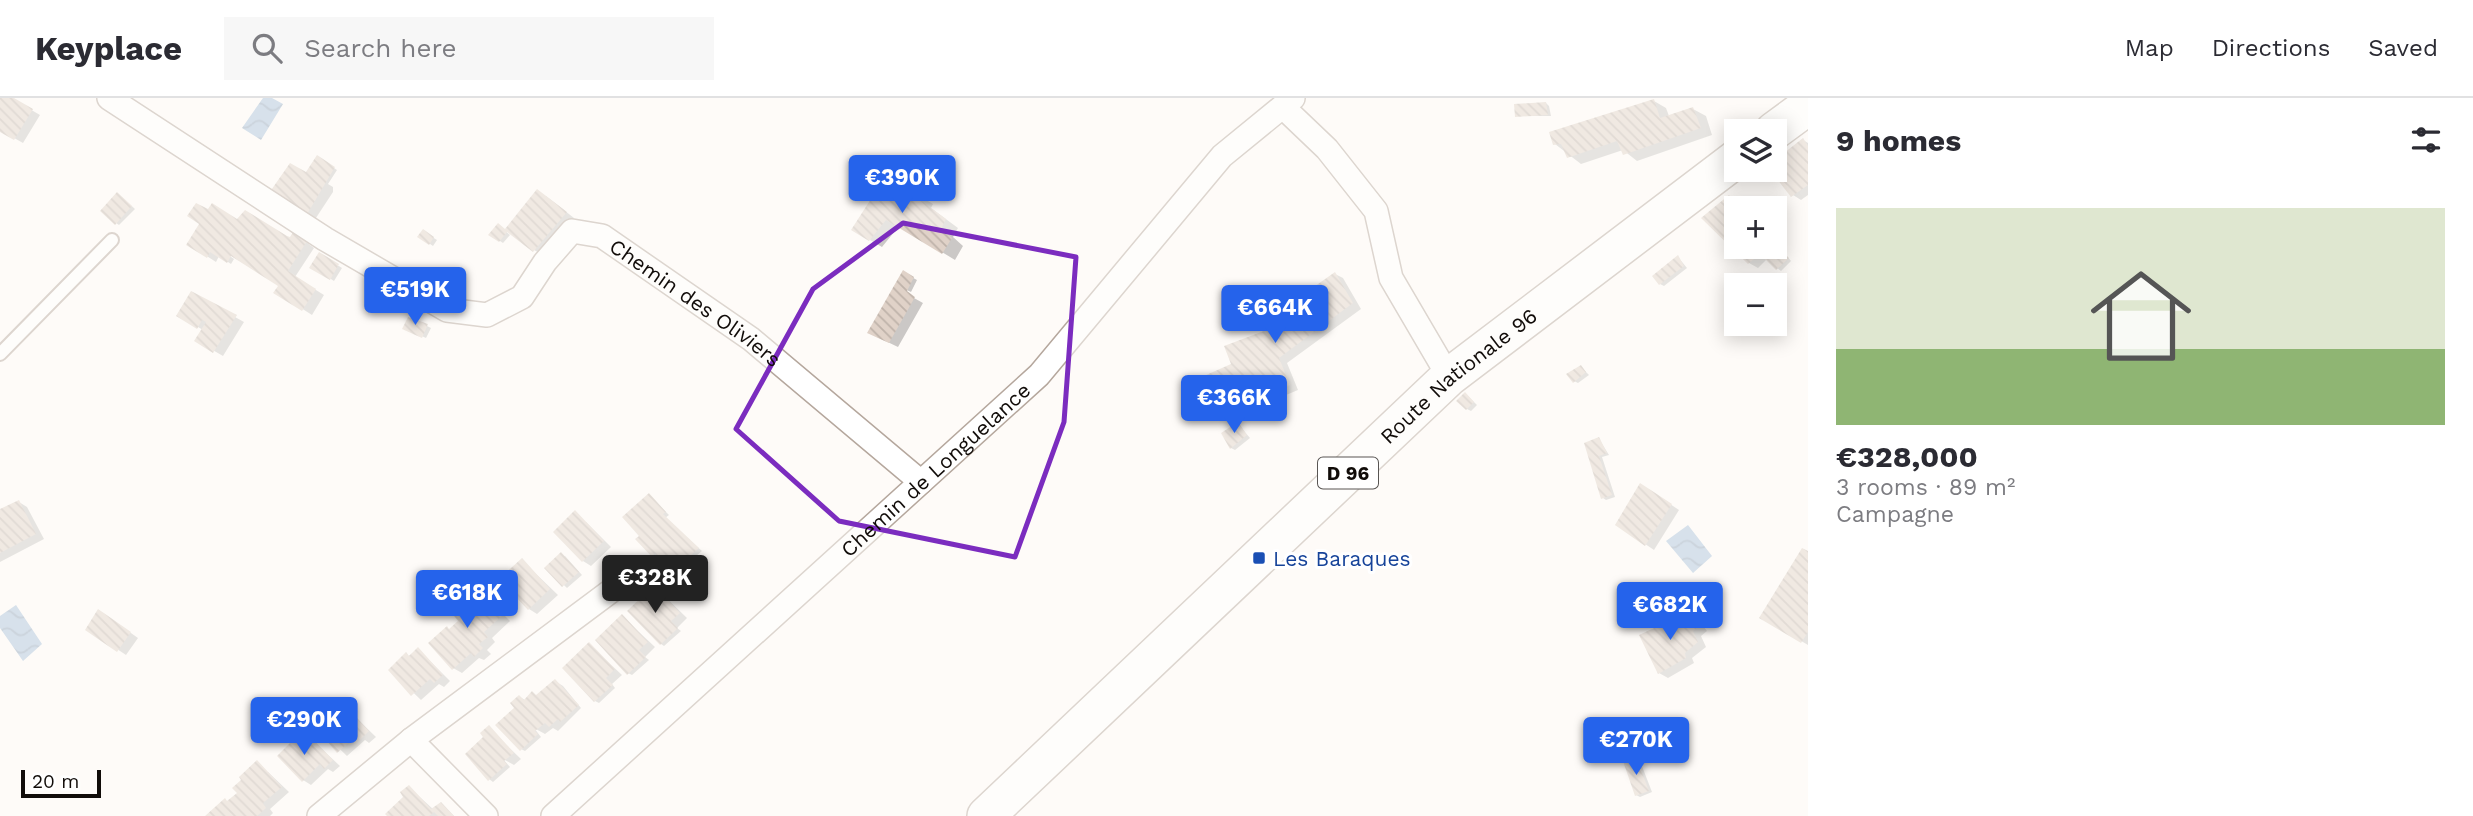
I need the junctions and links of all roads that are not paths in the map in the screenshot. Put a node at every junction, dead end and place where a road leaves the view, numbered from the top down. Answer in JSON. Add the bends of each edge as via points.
{"nodes":[{"id":1,"x":108,"y":98,"type":"edge"},
{"id":2,"x":1288,"y":103,"type":"edge"},
{"id":3,"x":1808,"y":106,"type":"edge"},
{"id":4,"x":1787,"y":121,"type":"edge"},
{"id":5,"x":1724,"y":168,"type":"edge"},
{"id":6,"x":112,"y":240,"type":"dead end"},
{"id":7,"x":0,"y":354,"type":"edge"},
{"id":8,"x":1449,"y":377,"type":"junction"},
{"id":9,"x":921,"y":482,"type":"junction"},
{"id":10,"x":639,"y":570,"type":"dead end"},
{"id":11,"x":411,"y":740,"type":"junction"},
{"id":12,"x":319,"y":816,"type":"edge"},
{"id":13,"x":486,"y":816,"type":"edge"},
{"id":14,"x":553,"y":816,"type":"edge"},
{"id":15,"x":986,"y":816,"type":"edge"}],
"edges":[{"from":1,"to":9,"type":"street","name":"Chemin des Oliviers","via":[[325,239],[447,310],[487,315],[522,297],[572,231],[602,236],[751,339]]},
{"from":2,"to":8,"type":"street","via":[[1376,211],[1391,278]]},
{"from":2,"to":9,"type":"street","name":"Chemin de Longuelance","via":[[1222,156],[1039,375]]},
{"from":3,"to":4,"type":"main road"},
{"from":5,"to":8,"type":"main road","name":"Route Nationale 96","number":"D 96"},
{"from":6,"to":7,"type":"lane"},
{"from":8,"to":15,"type":"main road","name":"Route Nationale 96","number":"D 96"},
{"from":9,"to":14,"type":"street","name":"Chemin de Longuelance"},
{"from":10,"to":11,"type":"street"},
{"from":11,"to":12,"type":"street"},
{"from":11,"to":13,"type":"street"}]}
